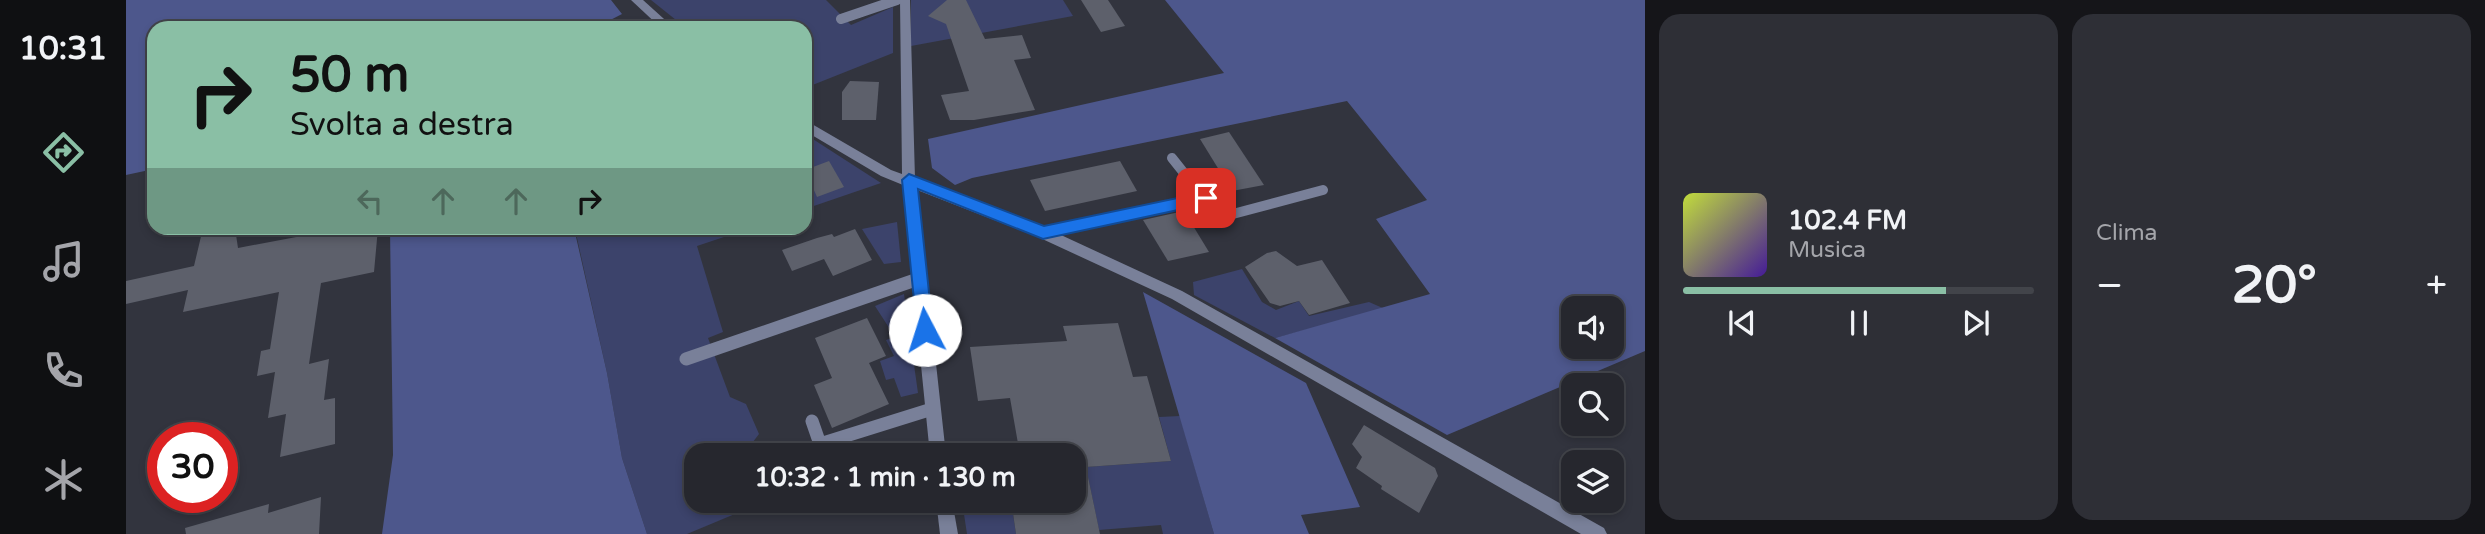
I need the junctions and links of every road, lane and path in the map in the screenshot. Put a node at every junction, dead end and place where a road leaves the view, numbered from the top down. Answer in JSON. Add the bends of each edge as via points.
{"nodes":[{"id":1,"x":636,"y":0,"type":"edge"},
{"id":2,"x":897,"y":0,"type":"edge"},
{"id":3,"x":905,"y":0,"type":"edge"},
{"id":4,"x":841,"y":19,"type":"dead end"},
{"id":5,"x":660,"y":21,"type":"edge"},
{"id":6,"x":812,"y":129,"type":"edge"},
{"id":7,"x":1172,"y":158,"type":"dead end"},
{"id":8,"x":909,"y":180,"type":"junction"},
{"id":9,"x":1323,"y":190,"type":"dead end"},
{"id":10,"x":1206,"y":198,"type":"junction"},
{"id":11,"x":1043,"y":233,"type":"junction"},
{"id":12,"x":920,"y":278,"type":"junction"},
{"id":13,"x":685,"y":359,"type":"dead end"},
{"id":14,"x":932,"y":409,"type":"junction"},
{"id":15,"x":812,"y":421,"type":"dead end"},
{"id":16,"x":936,"y":443,"type":"edge"},
{"id":17,"x":946,"y":513,"type":"edge"},
{"id":18,"x":949,"y":534,"type":"edge"},
{"id":19,"x":1598,"y":534,"type":"edge"}],
"edges":[{"from":1,"to":5,"type":"street"},
{"from":2,"to":4,"type":"lane"},
{"from":3,"to":8,"type":"street"},
{"from":6,"to":8,"type":"street","via":[[886,173]]},
{"from":7,"to":10,"type":"lane"},
{"from":8,"to":11,"type":"street"},
{"from":8,"to":12,"type":"street"},
{"from":9,"to":10,"type":"lane","via":[[1229,215],[1215,212]]},
{"from":10,"to":11,"type":"lane"},
{"from":11,"to":19,"type":"street","via":[[1177,295]]},
{"from":12,"to":13,"type":"lane"},
{"from":12,"to":14,"type":"street"},
{"from":14,"to":15,"type":"lane","via":[[820,444]]},
{"from":14,"to":16,"type":"street"},
{"from":17,"to":18,"type":"street"}]}
